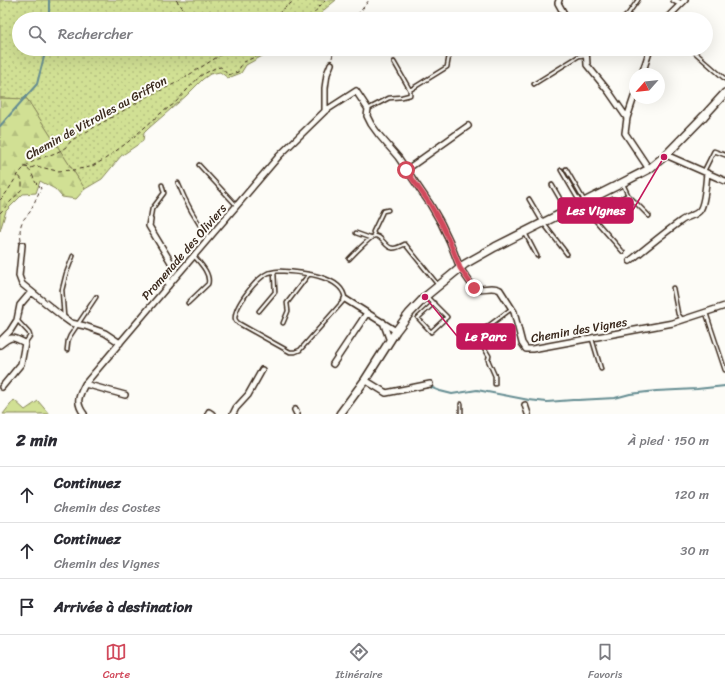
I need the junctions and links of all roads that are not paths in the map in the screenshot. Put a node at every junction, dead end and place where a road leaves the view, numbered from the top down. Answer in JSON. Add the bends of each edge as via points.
{"nodes":[{"id":1,"x":559,"y":0,"type":"edge"},
{"id":2,"x":638,"y":0,"type":"edge"},
{"id":3,"x":674,"y":0,"type":"edge"},
{"id":4,"x":683,"y":2,"type":"edge"},
{"id":5,"x":562,"y":12,"type":"edge"},
{"id":6,"x":629,"y":12,"type":"edge"},
{"id":7,"x":673,"y":12,"type":"edge"},
{"id":8,"x":449,"y":56,"type":"dead end"},
{"id":9,"x":579,"y":56,"type":"edge"},
{"id":10,"x":586,"y":56,"type":"edge"},
{"id":11,"x":648,"y":56,"type":"edge"},
{"id":12,"x":699,"y":56,"type":"edge"},
{"id":13,"x":394,"y":62,"type":"dead end"},
{"id":14,"x":331,"y":64,"type":"road end"},
{"id":15,"x":644,"y":68,"type":"edge"},
{"id":16,"x":725,"y":79,"type":"edge"},
{"id":17,"x":534,"y":84,"type":"dead end"},
{"id":18,"x":410,"y":90,"type":"junction"},
{"id":19,"x":725,"y":93,"type":"edge"},
{"id":20,"x":632,"y":104,"type":"edge"},
{"id":21,"x":368,"y":109,"type":"junction"},
{"id":22,"x":325,"y":111,"type":"junction"},
{"id":23,"x":627,"y":118,"type":"junction"},
{"id":24,"x":468,"y":126,"type":"dead end"},
{"id":25,"x":666,"y":155,"type":"junction"},
{"id":26,"x":725,"y":156,"type":"edge"},
{"id":27,"x":199,"y":165,"type":"dead end"},
{"id":28,"x":566,"y":169,"type":"dead end"},
{"id":29,"x":649,"y":169,"type":"junction"},
{"id":30,"x":406,"y":170,"type":"junction"},
{"id":31,"x":561,"y":170,"type":"dead end"},
{"id":32,"x":706,"y":172,"type":"junction"},
{"id":33,"x":725,"y":181,"type":"edge"},
{"id":34,"x":178,"y":183,"type":"dead end"},
{"id":35,"x":622,"y":183,"type":"junction"},
{"id":36,"x":162,"y":185,"type":"dead end"},
{"id":37,"x":552,"y":186,"type":"dead end"},
{"id":38,"x":628,"y":195,"type":"junction"},
{"id":39,"x":529,"y":199,"type":"dead end"},
{"id":40,"x":583,"y":203,"type":"junction"},
{"id":41,"x":237,"y":206,"type":"junction"},
{"id":42,"x":593,"y":209,"type":"dead end"},
{"id":43,"x":388,"y":210,"type":"dead end"},
{"id":44,"x":567,"y":212,"type":"junction"},
{"id":45,"x":649,"y":216,"type":"dead end"},
{"id":46,"x":150,"y":220,"type":"joint"},
{"id":47,"x":543,"y":223,"type":"junction"},
{"id":48,"x":524,"y":232,"type":"junction"},
{"id":49,"x":356,"y":233,"type":"dead end"},
{"id":50,"x":375,"y":236,"type":"junction"},
{"id":51,"x":209,"y":238,"type":"junction"},
{"id":52,"x":370,"y":238,"type":"junction"},
{"id":53,"x":22,"y":245,"type":"road end"},
{"id":54,"x":623,"y":252,"type":"dead end"},
{"id":55,"x":567,"y":254,"type":"dead end"},
{"id":56,"x":194,"y":255,"type":"junction"},
{"id":57,"x":73,"y":256,"type":"dead end"},
{"id":58,"x":537,"y":256,"type":"dead end"},
{"id":59,"x":349,"y":259,"type":"dead end"},
{"id":60,"x":630,"y":261,"type":"dead end"},
{"id":61,"x":460,"y":268,"type":"junction"},
{"id":62,"x":274,"y":272,"type":"junction"},
{"id":63,"x":309,"y":274,"type":"junction"},
{"id":64,"x":168,"y":286,"type":"junction"},
{"id":65,"x":438,"y":286,"type":"junction"},
{"id":66,"x":673,"y":288,"type":"dead end"},
{"id":67,"x":31,"y":292,"type":"junction"},
{"id":68,"x":96,"y":296,"type":"dead end"},
{"id":69,"x":426,"y":296,"type":"junction"},
{"id":70,"x":344,"y":299,"type":"junction"},
{"id":71,"x":188,"y":303,"type":"dead end"},
{"id":72,"x":434,"y":303,"type":"junction"},
{"id":73,"x":725,"y":306,"type":"edge"},
{"id":74,"x":512,"y":309,"type":"junction"},
{"id":75,"x":259,"y":311,"type":"dead end"},
{"id":76,"x":706,"y":312,"type":"junction"},
{"id":77,"x":367,"y":313,"type":"junction"},
{"id":78,"x":64,"y":318,"type":"junction"},
{"id":79,"x":16,"y":320,"type":"junction"},
{"id":80,"x":682,"y":320,"type":"junction"},
{"id":81,"x":383,"y":322,"type":"junction"},
{"id":82,"x":283,"y":323,"type":"dead end"},
{"id":83,"x":78,"y":324,"type":"junction"},
{"id":84,"x":396,"y":330,"type":"junction"},
{"id":85,"x":592,"y":339,"type":"junction"},
{"id":86,"x":0,"y":341,"type":"edge"},
{"id":87,"x":390,"y":341,"type":"junction"},
{"id":88,"x":25,"y":343,"type":"junction"},
{"id":89,"x":120,"y":343,"type":"junction"},
{"id":90,"x":0,"y":345,"type":"edge"},
{"id":91,"x":67,"y":350,"type":"dead end"},
{"id":92,"x":333,"y":364,"type":"dead end"},
{"id":93,"x":601,"y":369,"type":"dead end"},
{"id":94,"x":262,"y":370,"type":"dead end"},
{"id":95,"x":725,"y":370,"type":"edge"},
{"id":96,"x":365,"y":380,"type":"junction"},
{"id":97,"x":85,"y":384,"type":"junction"},
{"id":98,"x":430,"y":384,"type":"dead end"},
{"id":99,"x":495,"y":384,"type":"dead end"},
{"id":100,"x":2,"y":387,"type":"dead end"},
{"id":101,"x":125,"y":395,"type":"dead end"},
{"id":102,"x":461,"y":404,"type":"dead end"},
{"id":103,"x":525,"y":405,"type":"dead end"},
{"id":104,"x":84,"y":414,"type":"edge"},
{"id":105,"x":208,"y":414,"type":"edge"},
{"id":106,"x":212,"y":414,"type":"edge"},
{"id":107,"x":233,"y":414,"type":"edge"},
{"id":108,"x":340,"y":414,"type":"edge"},
{"id":109,"x":461,"y":414,"type":"edge"},
{"id":110,"x":528,"y":414,"type":"edge"}],
"edges":[{"from":1,"to":5,"type":"street"},
{"from":2,"to":6,"type":"lane"},
{"from":3,"to":4,"type":"street"},
{"from":4,"to":7,"type":"street"},
{"from":8,"to":18,"type":"lane","via":[[447,67]]},
{"from":9,"to":17,"type":"lane"},
{"from":10,"to":23,"type":"street","via":[[587,65]]},
{"from":11,"to":15,"type":"street"},
{"from":12,"to":16,"type":"lane"},
{"from":13,"to":18,"type":"lane"},
{"from":14,"to":22,"type":"street","via":[[325,88]]},
{"from":18,"to":21,"type":"lane","via":[[410,95],[389,98]]},
{"from":19,"to":25,"type":"street"},
{"from":20,"to":23,"type":"street"},
{"from":21,"to":22,"type":"street","name":"Promenade des Oliviers","via":[[356,91]]},
{"from":21,"to":30,"type":"street","via":[[367,116],[371,124]]},
{"from":22,"to":41,"type":"street","name":"Promenade des Oliviers","via":[[279,156]]},
{"from":23,"to":29,"type":"street","via":[[625,133]]},
{"from":24,"to":30,"type":"street"},
{"from":25,"to":29,"type":"street"},
{"from":25,"to":32,"type":"street"},
{"from":26,"to":32,"type":"lane","via":[[714,151]]},
{"from":27,"to":41,"type":"lane"},
{"from":28,"to":40,"type":"lane"},
{"from":29,"to":35,"type":"street"},
{"from":30,"to":61,"type":"street","via":[[441,223]]},
{"from":31,"to":40,"type":"lane"},
{"from":32,"to":33,"type":"street"},
{"from":32,"to":60,"type":"street","via":[[700,210],[664,233]]},
{"from":34,"to":51,"type":"lane","via":[[198,224]]},
{"from":35,"to":38,"type":"lane"},
{"from":35,"to":40,"type":"street"},
{"from":36,"to":46,"type":"lane","via":[[164,193],[152,209]]},
{"from":37,"to":44,"type":"lane"},
{"from":38,"to":42,"type":"lane"},
{"from":38,"to":45,"type":"lane"},
{"from":39,"to":47,"type":"lane"},
{"from":40,"to":44,"type":"street"},
{"from":40,"to":54,"type":"lane"},
{"from":41,"to":51,"type":"street","name":"Promenade des Oliviers"},
{"from":43,"to":50,"type":"lane","via":[[383,211],[372,232]]},
{"from":44,"to":47,"type":"street"},
{"from":46,"to":64,"type":"street","via":[[149,226],[175,269],[167,279]]},
{"from":47,"to":48,"type":"street"},
{"from":47,"to":55,"type":"lane"},
{"from":48,"to":58,"type":"lane"},
{"from":48,"to":61,"type":"street"},
{"from":49,"to":52,"type":"lane"},
{"from":50,"to":52,"type":"lane"},
{"from":50,"to":65,"type":"lane","via":[[388,247],[405,244]]},
{"from":51,"to":56,"type":"street","name":"Promenade des Oliviers"},
{"from":52,"to":59,"type":"lane"},
{"from":53,"to":67,"type":"street","via":[[19,276],[22,284]]},
{"from":56,"to":64,"type":"street","name":"Promenade des Oliviers"},
{"from":56,"to":71,"type":"lane","via":[[209,281]]},
{"from":57,"to":78,"type":"lane","via":[[62,290]]},
{"from":61,"to":65,"type":"street"},
{"from":61,"to":74,"type":"street","name":"Chemin des Vignes","via":[[474,288],[498,288]]},
{"from":62,"to":63,"type":"lane"},
{"from":62,"to":70,"type":"lane","via":[[267,274],[248,292],[238,306],[235,318],[238,323],[290,352],[300,350]]},
{"from":62,"to":75,"type":"lane","via":[[275,292]]},
{"from":63,"to":70,"type":"lane","via":[[331,280],[342,289]]},
{"from":63,"to":82,"type":"lane","via":[[287,303],[288,311]]},
{"from":64,"to":89,"type":"street","name":"Promenade des Oliviers"},
{"from":65,"to":69,"type":"street"},
{"from":66,"to":80,"type":"lane","via":[[678,314]]},
{"from":67,"to":78,"type":"street"},
{"from":67,"to":79,"type":"street","via":[[20,305]]},
{"from":68,"to":83,"type":"lane"},
{"from":69,"to":72,"type":"lane"},
{"from":69,"to":84,"type":"street"},
{"from":70,"to":77,"type":"street"},
{"from":72,"to":72,"type":"lane","via":[[447,317],[431,332],[418,318]]},
{"from":73,"to":76,"type":"street","name":"Chemin des Vignes"},
{"from":74,"to":85,"type":"street","name":"Chemin des Vignes","via":[[526,349]]},
{"from":74,"to":99,"type":"lane","via":[[480,335],[480,341],[489,356]]},
{"from":76,"to":80,"type":"street","name":"Chemin des Vignes"},
{"from":76,"to":95,"type":"lane"},
{"from":77,"to":81,"type":"street"},
{"from":77,"to":92,"type":"street"},
{"from":78,"to":83,"type":"street"},
{"from":79,"to":86,"type":"street"},
{"from":79,"to":88,"type":"lane","via":[[30,336]]},
{"from":80,"to":85,"type":"street","name":"Chemin des Vignes"},
{"from":81,"to":84,"type":"street"},
{"from":81,"to":87,"type":"street"},
{"from":83,"to":89,"type":"street","via":[[105,333]]},
{"from":83,"to":91,"type":"lane","via":[[70,336]]},
{"from":84,"to":87,"type":"street"},
{"from":85,"to":93,"type":"lane"},
{"from":87,"to":96,"type":"street"},
{"from":88,"to":90,"type":"street","via":[[11,337]]},
{"from":88,"to":100,"type":"street","via":[[21,364]]},
{"from":89,"to":97,"type":"street","name":"Promenade des Oliviers"},
{"from":94,"to":107,"type":"street","via":[[248,395]]},
{"from":96,"to":98,"type":"street","via":[[386,394]]},
{"from":96,"to":108,"type":"street"},
{"from":97,"to":101,"type":"street"},
{"from":97,"to":104,"type":"street","name":"Promenade des Oliviers","via":[[78,402]]},
{"from":102,"to":109,"type":"lane"},
{"from":103,"to":110,"type":"street"},
{"from":105,"to":106,"type":"street"}]}
